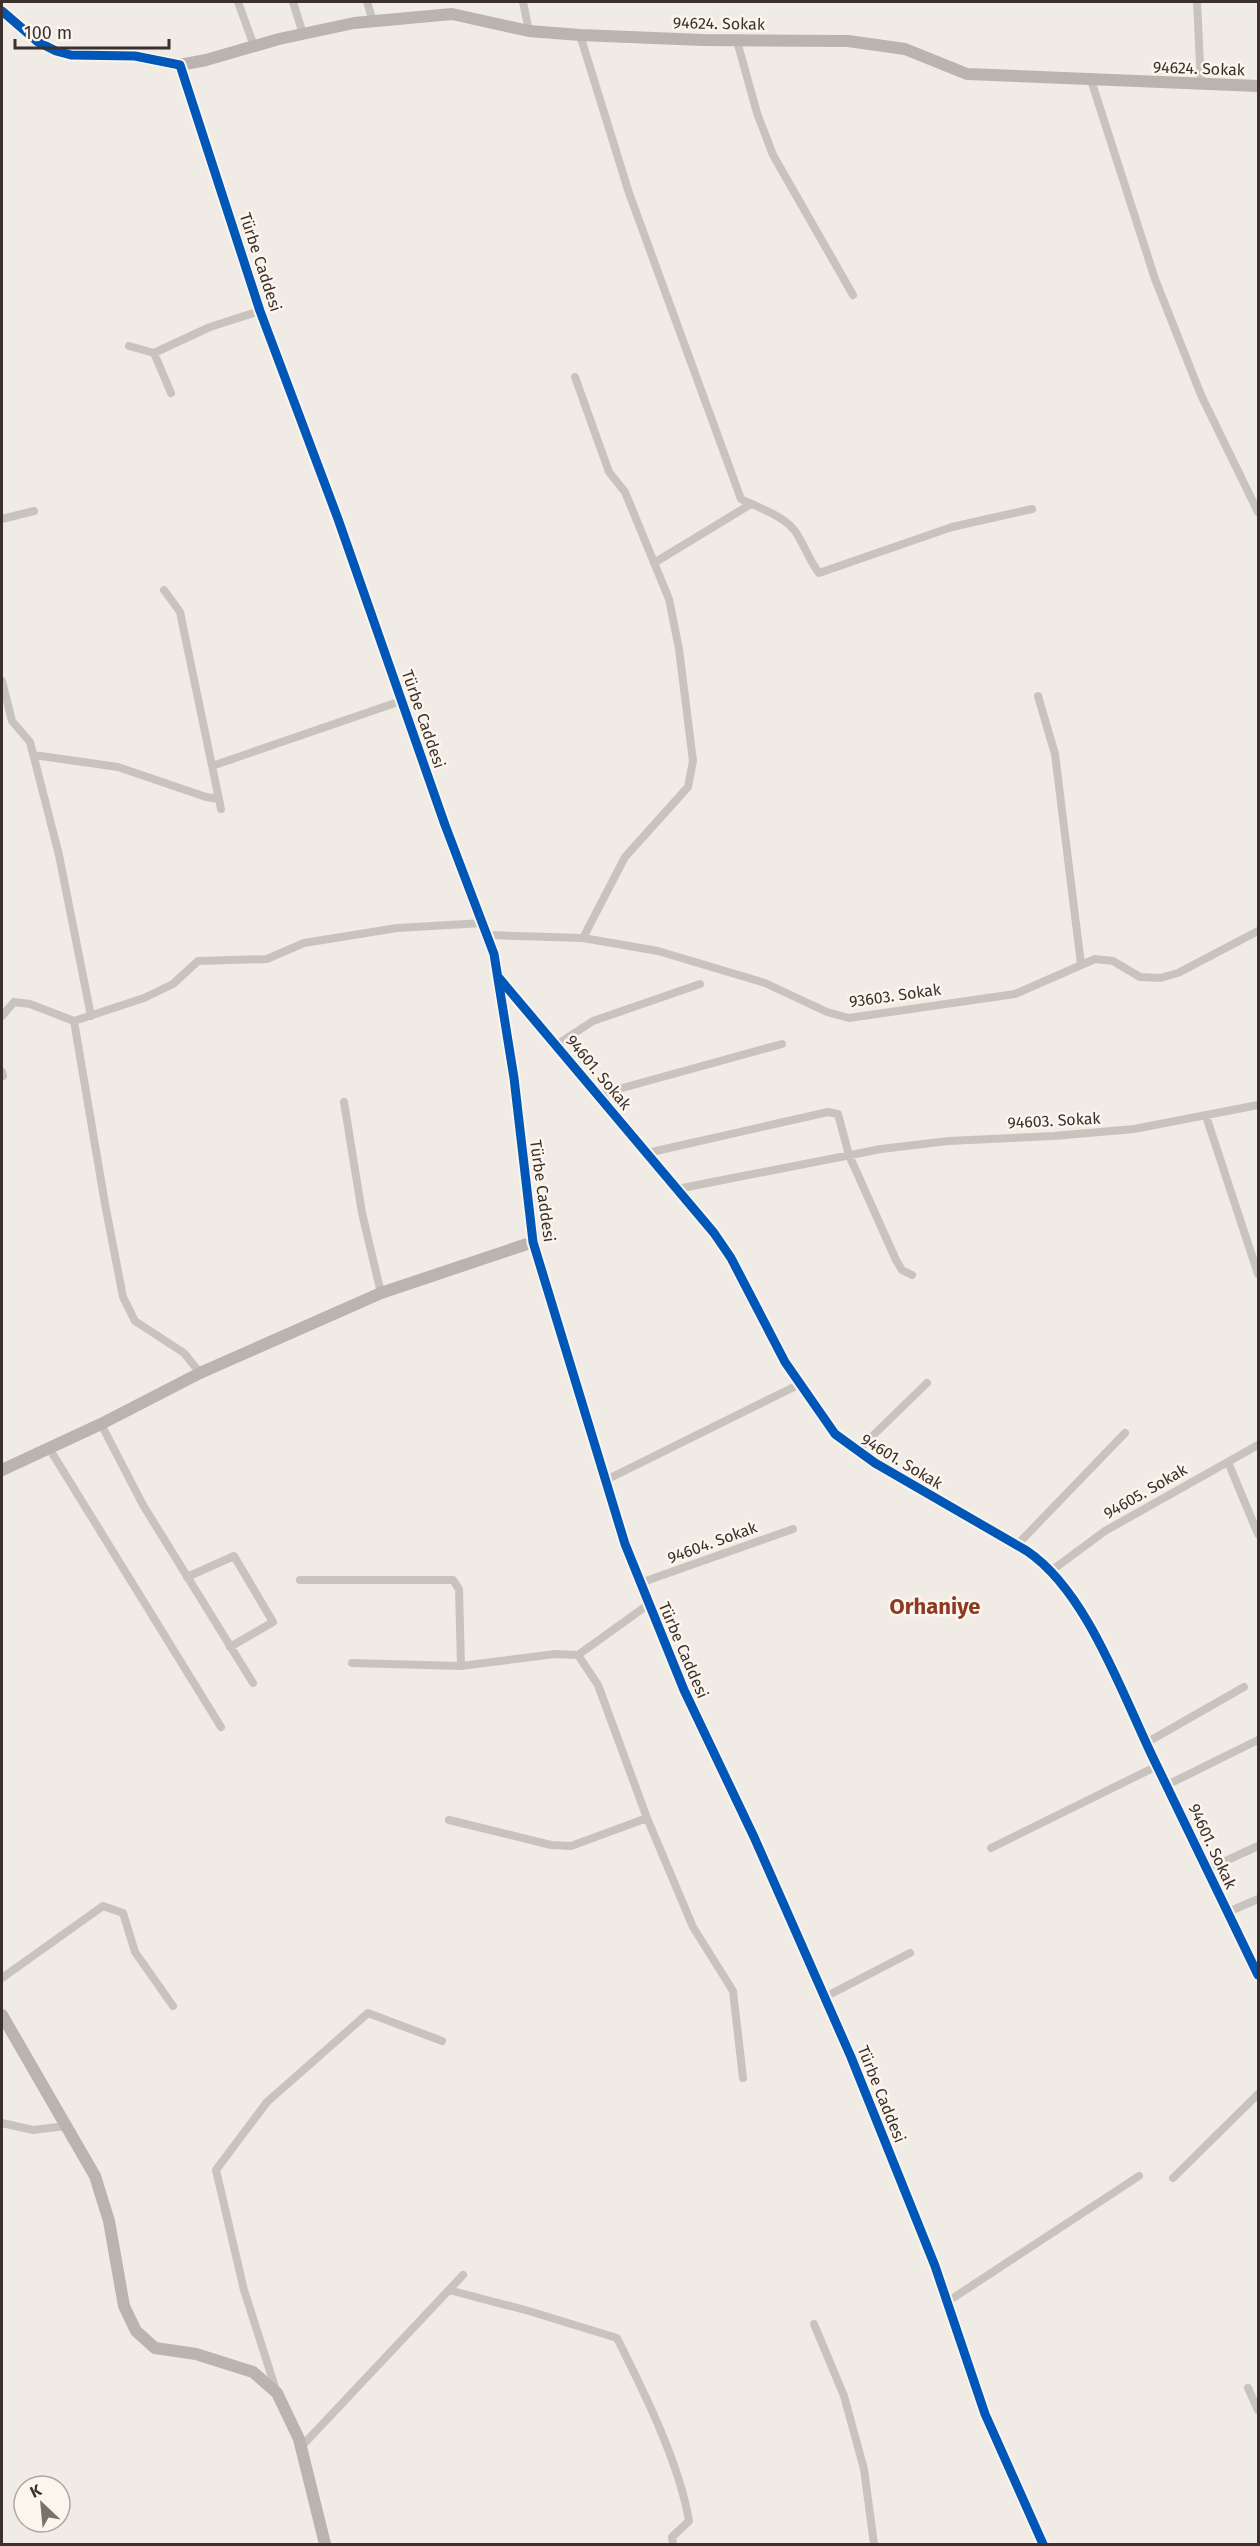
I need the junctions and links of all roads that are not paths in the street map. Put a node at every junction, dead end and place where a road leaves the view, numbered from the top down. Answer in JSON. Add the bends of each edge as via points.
{"nodes":[{"id":1,"x":237,"y":2,"type":"edge"},
{"id":2,"x":293,"y":2,"type":"edge"},
{"id":3,"x":367,"y":2,"type":"edge"},
{"id":4,"x":523,"y":2,"type":"edge"},
{"id":5,"x":1197,"y":2,"type":"edge"},
{"id":6,"x":2,"y":11,"type":"edge"},
{"id":7,"x":373,"y":21,"type":"junction"},
{"id":8,"x":529,"y":31,"type":"junction"},
{"id":9,"x":303,"y":34,"type":"junction"},
{"id":10,"x":580,"y":35,"type":"junction"},
{"id":11,"x":737,"y":41,"type":"junction"},
{"id":12,"x":254,"y":46,"type":"junction"},
{"id":13,"x":180,"y":65,"type":"junction"},
{"id":14,"x":1090,"y":80,"type":"junction"},
{"id":15,"x":1201,"y":85,"type":"junction"},
{"id":16,"x":1258,"y":86,"type":"edge"},
{"id":17,"x":853,"y":295,"type":"dead end"},
{"id":18,"x":260,"y":311,"type":"junction"},
{"id":19,"x":129,"y":346,"type":"dead end"},
{"id":20,"x":154,"y":353,"type":"junction"},
{"id":21,"x":575,"y":377,"type":"dead end"},
{"id":22,"x":171,"y":393,"type":"dead end"},
{"id":23,"x":751,"y":504,"type":"junction"},
{"id":24,"x":1032,"y":509,"type":"dead end"},
{"id":25,"x":34,"y":510,"type":"dead end"},
{"id":26,"x":1258,"y":512,"type":"edge"},
{"id":27,"x":2,"y":519,"type":"edge"},
{"id":28,"x":654,"y":563,"type":"junction"},
{"id":29,"x":164,"y":590,"type":"dead end"},
{"id":30,"x":2,"y":681,"type":"edge"},
{"id":31,"x":1038,"y":696,"type":"dead end"},
{"id":32,"x":401,"y":701,"type":"junction"},
{"id":33,"x":34,"y":755,"type":"junction"},
{"id":34,"x":212,"y":766,"type":"junction"},
{"id":35,"x":219,"y":799,"type":"junction"},
{"id":36,"x":221,"y":809,"type":"dead end"},
{"id":37,"x":483,"y":922,"type":"junction"},
{"id":38,"x":1258,"y":931,"type":"edge"},
{"id":39,"x":488,"y":935,"type":"junction"},
{"id":40,"x":583,"y":938,"type":"junction"},
{"id":41,"x":1081,"y":964,"type":"junction"},
{"id":42,"x":499,"y":978,"type":"junction"},
{"id":43,"x":700,"y":984,"type":"dead end"},
{"id":44,"x":2,"y":1016,"type":"edge"},
{"id":45,"x":90,"y":1016,"type":"junction"},
{"id":46,"x":74,"y":1021,"type":"junction"},
{"id":47,"x":782,"y":1044,"type":"dead end"},
{"id":48,"x":556,"y":1045,"type":"junction"},
{"id":49,"x":597,"y":1095,"type":"junction"},
{"id":50,"x":344,"y":1102,"type":"dead end"},
{"id":51,"x":1258,"y":1105,"type":"edge"},
{"id":52,"x":1206,"y":1116,"type":"junction"},
{"id":53,"x":648,"y":1154,"type":"junction"},
{"id":54,"x":849,"y":1155,"type":"junction"},
{"id":55,"x":677,"y":1189,"type":"junction"},
{"id":56,"x":533,"y":1242,"type":"junction"},
{"id":57,"x":1258,"y":1274,"type":"edge"},
{"id":58,"x":912,"y":1275,"type":"dead end"},
{"id":59,"x":381,"y":1293,"type":"junction"},
{"id":60,"x":200,"y":1373,"type":"junction"},
{"id":61,"x":927,"y":1383,"type":"dead end"},
{"id":62,"x":800,"y":1384,"type":"junction"},
{"id":63,"x":101,"y":1424,"type":"junction"},
{"id":64,"x":1125,"y":1433,"type":"dead end"},
{"id":65,"x":1258,"y":1445,"type":"edge"},
{"id":66,"x":49,"y":1448,"type":"junction"},
{"id":67,"x":857,"y":1451,"type":"junction"},
{"id":68,"x":1228,"y":1462,"type":"junction"},
{"id":69,"x":2,"y":1470,"type":"edge"},
{"id":70,"x":606,"y":1480,"type":"junction"},
{"id":71,"x":794,"y":1529,"type":"dead end"},
{"id":72,"x":1258,"y":1534,"type":"edge"},
{"id":73,"x":1017,"y":1545,"type":"junction"},
{"id":74,"x":1051,"y":1571,"type":"junction"},
{"id":75,"x":187,"y":1577,"type":"junction"},
{"id":76,"x":300,"y":1580,"type":"dead end"},
{"id":77,"x":640,"y":1583,"type":"junction"},
{"id":78,"x":648,"y":1604,"type":"junction"},
{"id":79,"x":230,"y":1647,"type":"junction"},
{"id":80,"x":578,"y":1655,"type":"junction"},
{"id":81,"x":352,"y":1663,"type":"dead end"},
{"id":82,"x":461,"y":1666,"type":"junction"},
{"id":83,"x":253,"y":1683,"type":"dead end"},
{"id":84,"x":1244,"y":1687,"type":"dead end"},
{"id":85,"x":221,"y":1727,"type":"dead end"},
{"id":86,"x":1258,"y":1740,"type":"edge"},
{"id":87,"x":1146,"y":1743,"type":"junction"},
{"id":88,"x":1157,"y":1766,"type":"junction"},
{"id":89,"x":1167,"y":1785,"type":"junction"},
{"id":90,"x":647,"y":1818,"type":"junction"},
{"id":91,"x":449,"y":1820,"type":"dead end"},
{"id":92,"x":1258,"y":1846,"type":"edge"},
{"id":93,"x":991,"y":1848,"type":"dead end"},
{"id":94,"x":1208,"y":1869,"type":"junction"},
{"id":95,"x":1258,"y":1899,"type":"edge"},
{"id":96,"x":1228,"y":1912,"type":"junction"},
{"id":97,"x":910,"y":1953,"type":"dead end"},
{"id":98,"x":1258,"y":1975,"type":"edge"},
{"id":99,"x":2,"y":1978,"type":"edge"},
{"id":100,"x":825,"y":1997,"type":"junction"},
{"id":101,"x":173,"y":2006,"type":"dead end"},
{"id":102,"x":2,"y":2015,"type":"edge"},
{"id":103,"x":442,"y":2041,"type":"dead end"},
{"id":104,"x":743,"y":2078,"type":"dead end"},
{"id":105,"x":1258,"y":2094,"type":"edge"},
{"id":106,"x":2,"y":2123,"type":"edge"},
{"id":107,"x":66,"y":2126,"type":"junction"},
{"id":108,"x":1139,"y":2176,"type":"dead end"},
{"id":109,"x":1173,"y":2178,"type":"dead end"},
{"id":110,"x":464,"y":2275,"type":"dead end"},
{"id":111,"x":448,"y":2290,"type":"junction"},
{"id":112,"x":947,"y":2302,"type":"junction"},
{"id":113,"x":814,"y":2324,"type":"dead end"},
{"id":114,"x":1248,"y":2388,"type":"dead end"},
{"id":115,"x":277,"y":2393,"type":"junction"},
{"id":116,"x":1258,"y":2410,"type":"edge"},
{"id":117,"x":301,"y":2447,"type":"junction"},
{"id":118,"x":324,"y":2544,"type":"edge"},
{"id":119,"x":673,"y":2544,"type":"edge"},
{"id":120,"x":874,"y":2544,"type":"edge"},
{"id":121,"x":1043,"y":2544,"type":"edge"}],
"edges":[{"from":1,"to":12,"type":"street"},
{"from":2,"to":9,"type":"street"},
{"from":3,"to":7,"type":"street"},
{"from":4,"to":8,"type":"street"},
{"from":5,"to":15,"type":"street"},
{"from":6,"to":13,"type":"street","via":[[38,42],[56,51],[71,55],[135,56]]},
{"from":7,"to":8,"type":"street","name":"94624. Sokak","via":[[452,14]]},
{"from":7,"to":9,"type":"street","name":"94624. Sokak"},
{"from":8,"to":10,"type":"street","name":"94624. Sokak"},
{"from":9,"to":12,"type":"street","name":"94624. Sokak"},
{"from":10,"to":11,"type":"street","name":"94624. Sokak"},
{"from":10,"to":23,"type":"street","via":[[628,193],[692,371],[741,499]]},
{"from":11,"to":14,"type":"street","name":"94624. Sokak","via":[[849,41],[905,49],[967,74]]},
{"from":11,"to":17,"type":"street","via":[[773,155]]},
{"from":12,"to":13,"type":"street","name":"94624. Sokak"},
{"from":13,"to":18,"type":"street","name":"Türbe Caddesi"},
{"from":14,"to":15,"type":"street","name":"94624. Sokak"},
{"from":14,"to":26,"type":"street","via":[[1155,279],[1201,395]]},
{"from":15,"to":16,"type":"street","name":"94624. Sokak"},
{"from":18,"to":20,"type":"street","via":[[210,327]]},
{"from":18,"to":32,"type":"street","name":"Türbe Caddesi"},
{"from":19,"to":20,"type":"street"},
{"from":20,"to":22,"type":"street"},
{"from":21,"to":28,"type":"street","via":[[609,472],[625,492]]},
{"from":23,"to":24,"type":"street","via":[[794,530],[819,573],[952,527]]},
{"from":23,"to":28,"type":"street"},
{"from":25,"to":27,"type":"street"},
{"from":28,"to":40,"type":"street","via":[[669,599],[693,761],[688,787],[625,857]]},
{"from":29,"to":34,"type":"street","via":[[180,612]]},
{"from":30,"to":33,"type":"street","via":[[12,721],[30,742]]},
{"from":31,"to":41,"type":"street","via":[[1055,754]]},
{"from":32,"to":34,"type":"street"},
{"from":32,"to":37,"type":"street","name":"Türbe Caddesi"},
{"from":33,"to":35,"type":"street","via":[[118,766]]},
{"from":33,"to":45,"type":"street","via":[[59,855]]},
{"from":34,"to":35,"type":"street"},
{"from":35,"to":36,"type":"street"},
{"from":37,"to":39,"type":"street","name":"Türbe Caddesi"},
{"from":37,"to":45,"type":"street","via":[[397,928],[304,943],[267,959],[198,961],[173,984]]},
{"from":38,"to":41,"type":"street","name":"93603. Sokak","via":[[1178,973],[1160,978],[1140,976],[1105,958]]},
{"from":39,"to":40,"type":"street","name":"93603. Sokak"},
{"from":39,"to":42,"type":"street","name":"Türbe Caddesi"},
{"from":40,"to":41,"type":"street","name":"93603. Sokak","via":[[678,956],[765,983],[849,1018],[1015,994]]},
{"from":42,"to":48,"type":"street","name":"94601. Sokak"},
{"from":42,"to":56,"type":"street","name":"Türbe Caddesi"},
{"from":43,"to":48,"type":"street","name":"94601. Sokak","via":[[593,1021]]},
{"from":44,"to":46,"type":"street","via":[[14,1002]]},
{"from":45,"to":46,"type":"street"},
{"from":46,"to":60,"type":"street","via":[[123,1297],[135,1321],[184,1353]]},
{"from":47,"to":49,"type":"street","name":"94601. Sokak"},
{"from":48,"to":49,"type":"street","name":"94601. Sokak"},
{"from":49,"to":53,"type":"street","name":"94601. Sokak"},
{"from":50,"to":59,"type":"street","via":[[362,1213]]},
{"from":51,"to":52,"type":"street","name":"94603. Sokak"},
{"from":52,"to":54,"type":"street","name":"94603. Sokak","via":[[1134,1129],[948,1141]]},
{"from":52,"to":57,"type":"street"},
{"from":53,"to":54,"type":"street","via":[[834,1112],[841,1117]]},
{"from":53,"to":55,"type":"street","name":"94601. Sokak"},
{"from":54,"to":55,"type":"street","name":"94603. Sokak"},
{"from":54,"to":58,"type":"street","via":[[898,1265]]},
{"from":55,"to":62,"type":"street","name":"94601. Sokak","via":[[723,1245],[771,1338]]},
{"from":56,"to":59,"type":"street"},
{"from":56,"to":70,"type":"street","name":"Türbe Caddesi"},
{"from":59,"to":60,"type":"street"},
{"from":60,"to":63,"type":"street"},
{"from":61,"to":67,"type":"street","name":"94601. Sokak"},
{"from":62,"to":67,"type":"street","name":"94601. Sokak","via":[[835,1434]]},
{"from":62,"to":70,"type":"street"},
{"from":63,"to":66,"type":"street"},
{"from":63,"to":75,"type":"street","via":[[143,1505]]},
{"from":64,"to":73,"type":"street"},
{"from":65,"to":68,"type":"street","name":"94605. Sokak"},
{"from":66,"to":69,"type":"street"},
{"from":66,"to":85,"type":"street"},
{"from":67,"to":73,"type":"street","name":"94601. Sokak"},
{"from":68,"to":72,"type":"street"},
{"from":68,"to":74,"type":"street","name":"94605. Sokak","via":[[1093,1538]]},
{"from":70,"to":77,"type":"street","name":"Türbe Caddesi"},
{"from":71,"to":77,"type":"street","name":"94604. Sokak"},
{"from":73,"to":74,"type":"street","name":"94601. Sokak"},
{"from":74,"to":87,"type":"street","name":"94601. Sokak","via":[[1109,1663]]},
{"from":75,"to":79,"type":"street"},
{"from":75,"to":79,"type":"street","via":[[234,1556],[273,1622]]},
{"from":76,"to":82,"type":"street","via":[[453,1580],[459,1589]]},
{"from":77,"to":78,"type":"street","name":"Türbe Caddesi"},
{"from":78,"to":80,"type":"street"},
{"from":78,"to":100,"type":"street","name":"Türbe Caddesi"},
{"from":79,"to":83,"type":"street"},
{"from":80,"to":82,"type":"street","via":[[555,1654]]},
{"from":80,"to":90,"type":"street","via":[[598,1685]]},
{"from":81,"to":82,"type":"street"},
{"from":84,"to":87,"type":"street"},
{"from":86,"to":89,"type":"street"},
{"from":87,"to":88,"type":"street","name":"94601. Sokak"},
{"from":88,"to":89,"type":"street","name":"94601. Sokak"},
{"from":88,"to":93,"type":"street"},
{"from":89,"to":94,"type":"street","name":"94601. Sokak"},
{"from":90,"to":91,"type":"street","via":[[571,1846],[551,1845]]},
{"from":90,"to":104,"type":"street","via":[[693,1927],[733,1991]]},
{"from":92,"to":94,"type":"street"},
{"from":94,"to":96,"type":"street","name":"94601. Sokak"},
{"from":95,"to":96,"type":"street"},
{"from":96,"to":98,"type":"street","name":"94601. Sokak"},
{"from":97,"to":100,"type":"street"},
{"from":99,"to":101,"type":"street","via":[[103,1906],[123,1913],[135,1952]]},
{"from":100,"to":112,"type":"street","name":"Türbe Caddesi"},
{"from":102,"to":107,"type":"street"},
{"from":103,"to":115,"type":"street","via":[[368,2013],[267,2102],[216,2170],[244,2290]]},
{"from":105,"to":109,"type":"street"},
{"from":106,"to":107,"type":"street","via":[[33,2130]]},
{"from":107,"to":115,"type":"street","via":[[95,2176],[109,2222],[124,2306],[136,2331],[155,2348],[196,2354],[253,2372]]},
{"from":108,"to":112,"type":"street"},
{"from":110,"to":111,"type":"street"},
{"from":111,"to":117,"type":"street"},
{"from":111,"to":119,"type":"street","via":[[616,2338],[684,2490],[689,2521],[672,2537]]},
{"from":112,"to":121,"type":"street","name":"Türbe Caddesi","via":[[985,2414]]},
{"from":113,"to":120,"type":"street","via":[[844,2396],[864,2469]]},
{"from":114,"to":116,"type":"street"},
{"from":115,"to":117,"type":"street"},
{"from":117,"to":118,"type":"street"}]}
